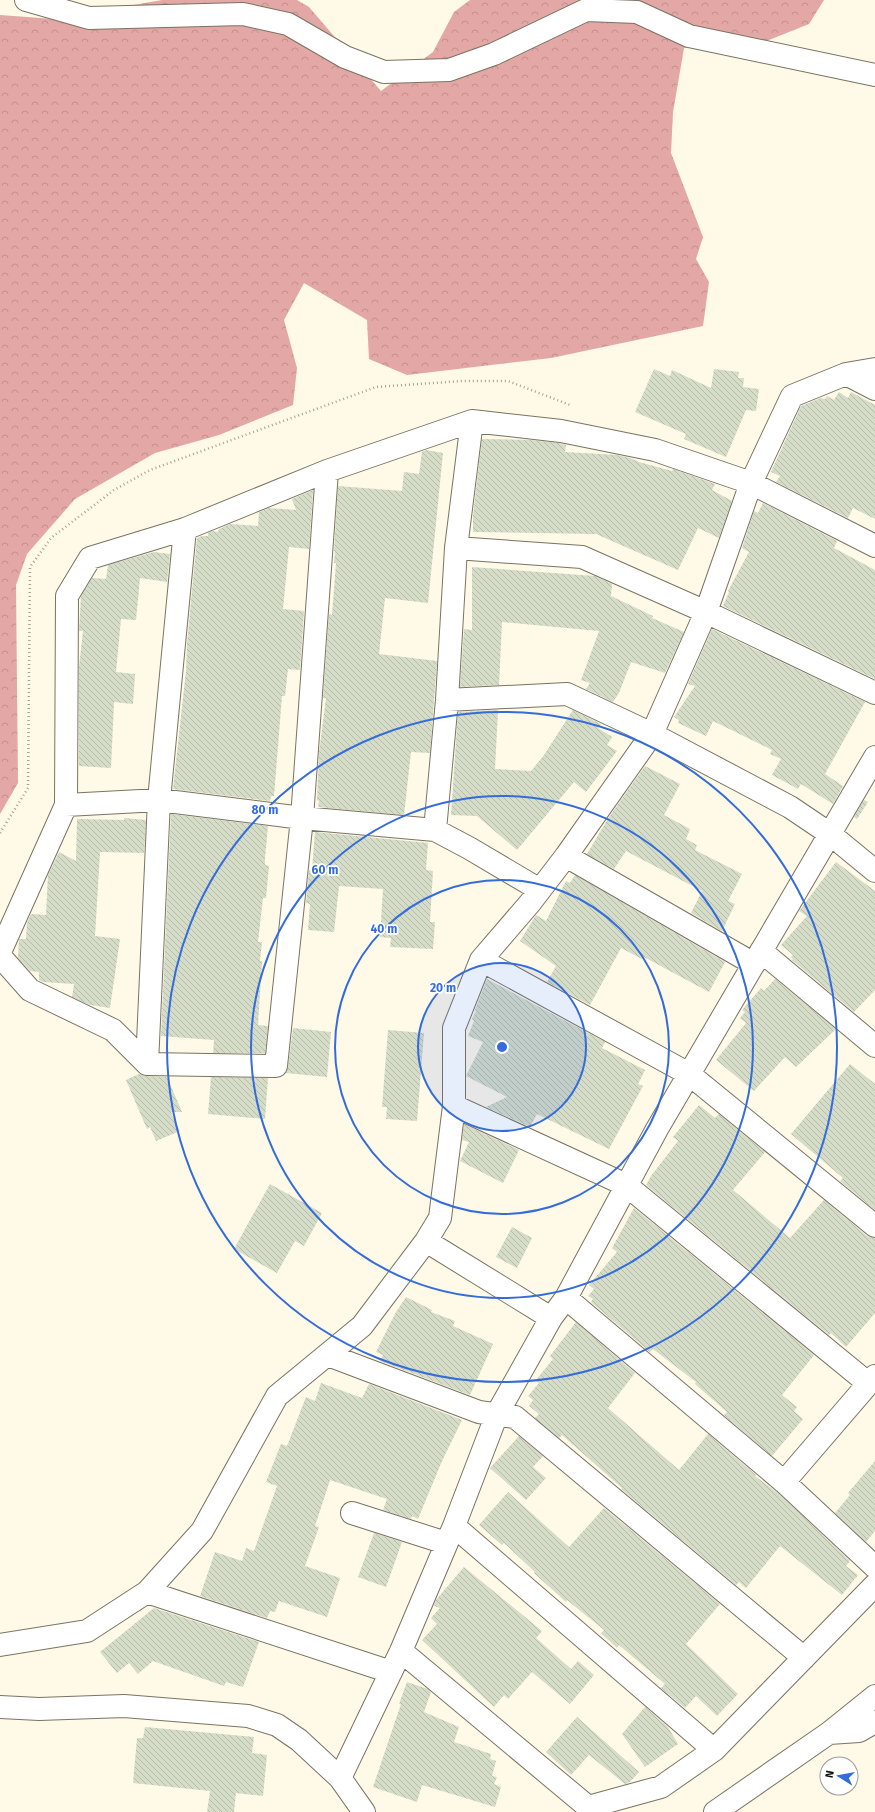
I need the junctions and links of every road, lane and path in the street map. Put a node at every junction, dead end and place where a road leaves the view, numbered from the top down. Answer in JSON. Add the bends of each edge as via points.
{"nodes":[{"id":1,"x":26,"y":0,"type":"edge"},
{"id":2,"x":875,"y":75,"type":"edge"},
{"id":3,"x":875,"y":369,"type":"edge"},
{"id":4,"x":846,"y":374,"type":"junction"},
{"id":5,"x":875,"y":389,"type":"edge"},
{"id":6,"x":472,"y":421,"type":"junction"},
{"id":7,"x":327,"y":471,"type":"junction"},
{"id":8,"x":751,"y":483,"type":"junction"},
{"id":9,"x":185,"y":528,"type":"junction"},
{"id":10,"x":875,"y":546,"type":"edge"},
{"id":11,"x":456,"y":548,"type":"junction"},
{"id":12,"x":706,"y":612,"type":"junction"},
{"id":13,"x":875,"y":693,"type":"edge"},
{"id":14,"x":447,"y":700,"type":"junction"},
{"id":15,"x":652,"y":734,"type":"junction"},
{"id":16,"x":875,"y":757,"type":"edge"},
{"id":17,"x":158,"y":800,"type":"junction"},
{"id":18,"x":66,"y":805,"type":"junction"},
{"id":19,"x":302,"y":818,"type":"junction"},
{"id":20,"x":435,"y":830,"type":"junction"},
{"id":21,"x":830,"y":834,"type":"junction"},
{"id":22,"x":566,"y":856,"type":"junction"},
{"id":23,"x":875,"y":871,"type":"edge"},
{"id":24,"x":540,"y":890,"type":"junction"},
{"id":25,"x":0,"y":952,"type":"edge"},
{"id":26,"x":0,"y":956,"type":"edge"},
{"id":27,"x":757,"y":957,"type":"junction"},
{"id":28,"x":482,"y":960,"type":"junction"},
{"id":29,"x":875,"y":1046,"type":"edge"},
{"id":30,"x":147,"y":1064,"type":"junction"},
{"id":31,"x":689,"y":1074,"type":"junction"},
{"id":32,"x":454,"y":1106,"type":"junction"},
{"id":33,"x":626,"y":1185,"type":"junction"},
{"id":34,"x":875,"y":1226,"type":"edge"},
{"id":35,"x":426,"y":1241,"type":"junction"},
{"id":36,"x":566,"y":1298,"type":"junction"},
{"id":37,"x":551,"y":1318,"type":"junction"},
{"id":38,"x":328,"y":1355,"type":"junction"},
{"id":39,"x":872,"y":1380,"type":"edge"},
{"id":40,"x":497,"y":1414,"type":"junction"},
{"id":41,"x":784,"y":1482,"type":"junction"},
{"id":42,"x":352,"y":1513,"type":"dead end"},
{"id":43,"x":450,"y":1535,"type":"junction"},
{"id":44,"x":875,"y":1567,"type":"edge"},
{"id":45,"x":875,"y":1584,"type":"edge"},
{"id":46,"x":147,"y":1592,"type":"junction"},
{"id":47,"x":0,"y":1645,"type":"edge"},
{"id":48,"x":400,"y":1651,"type":"junction"},
{"id":49,"x":804,"y":1658,"type":"junction"},
{"id":50,"x":391,"y":1672,"type":"junction"},
{"id":51,"x":875,"y":1696,"type":"edge"},
{"id":52,"x":0,"y":1708,"type":"edge"},
{"id":53,"x":875,"y":1722,"type":"edge"},
{"id":54,"x":829,"y":1733,"type":"junction"},
{"id":55,"x":714,"y":1750,"type":"junction"},
{"id":56,"x":340,"y":1778,"type":"junction"},
{"id":57,"x":364,"y":1812,"type":"edge"},
{"id":58,"x":715,"y":1812,"type":"edge"}],
"edges":[{"from":1,"to":2,"type":"street","via":[[89,18],[243,14],[288,24],[345,57],[384,72],[450,70],[494,54],[586,10],[637,12],[689,36]]},
{"from":3,"to":4,"type":"street"},
{"from":4,"to":5,"type":"street"},
{"from":4,"to":8,"type":"street","via":[[792,396]]},
{"from":6,"to":7,"type":"street"},
{"from":6,"to":8,"type":"street","via":[[561,431],[655,450]]},
{"from":6,"to":11,"type":"street"},
{"from":7,"to":9,"type":"street"},
{"from":7,"to":19,"type":"street"},
{"from":8,"to":10,"type":"street"},
{"from":8,"to":12,"type":"street"},
{"from":9,"to":17,"type":"street"},
{"from":9,"to":18,"type":"street","via":[[90,558],[67,596]]},
{"from":11,"to":12,"type":"street","via":[[582,557]]},
{"from":11,"to":14,"type":"street"},
{"from":12,"to":13,"type":"street"},
{"from":12,"to":15,"type":"street"},
{"from":14,"to":15,"type":"street","via":[[567,694]]},
{"from":14,"to":20,"type":"street"},
{"from":15,"to":21,"type":"street","via":[[790,807]]},
{"from":15,"to":22,"type":"street"},
{"from":16,"to":21,"type":"street"},
{"from":17,"to":18,"type":"street"},
{"from":17,"to":19,"type":"street"},
{"from":17,"to":30,"type":"street"},
{"from":18,"to":25,"type":"street"},
{"from":19,"to":20,"type":"street"},
{"from":19,"to":30,"type":"street","via":[[276,1066]]},
{"from":20,"to":24,"type":"street"},
{"from":21,"to":23,"type":"street"},
{"from":21,"to":27,"type":"street"},
{"from":22,"to":24,"type":"street"},
{"from":22,"to":27,"type":"street"},
{"from":24,"to":28,"type":"street"},
{"from":26,"to":30,"type":"street","via":[[30,990],[113,1030]]},
{"from":27,"to":29,"type":"street"},
{"from":27,"to":31,"type":"street"},
{"from":28,"to":31,"type":"street"},
{"from":28,"to":32,"type":"street","via":[[454,1028]]},
{"from":31,"to":33,"type":"street"},
{"from":31,"to":34,"type":"street"},
{"from":32,"to":33,"type":"street"},
{"from":32,"to":35,"type":"street","via":[[440,1218]]},
{"from":33,"to":36,"type":"street"},
{"from":33,"to":39,"type":"street"},
{"from":35,"to":37,"type":"street"},
{"from":35,"to":38,"type":"street","via":[[362,1326]]},
{"from":36,"to":37,"type":"street"},
{"from":36,"to":41,"type":"street"},
{"from":37,"to":40,"type":"street"},
{"from":38,"to":40,"type":"street","via":[[479,1412]]},
{"from":38,"to":46,"type":"street","via":[[277,1396],[202,1531]]},
{"from":39,"to":41,"type":"street"},
{"from":40,"to":43,"type":"street"},
{"from":40,"to":49,"type":"street","via":[[515,1417]]},
{"from":41,"to":44,"type":"street"},
{"from":42,"to":43,"type":"street"},
{"from":43,"to":48,"type":"street"},
{"from":43,"to":55,"type":"street"},
{"from":45,"to":49,"type":"street"},
{"from":46,"to":47,"type":"street","via":[[87,1631]]},
{"from":46,"to":50,"type":"street"},
{"from":48,"to":50,"type":"street"},
{"from":48,"to":55,"type":"street","via":[[588,1807],[661,1787]]},
{"from":49,"to":55,"type":"street"},
{"from":50,"to":56,"type":"street"},
{"from":51,"to":54,"type":"street"},
{"from":52,"to":56,"type":"street","via":[[124,1706],[248,1716],[277,1725],[294,1736]]},
{"from":53,"to":54,"type":"street","via":[[859,1731]]},
{"from":54,"to":58,"type":"street"},
{"from":56,"to":57,"type":"street"}]}
